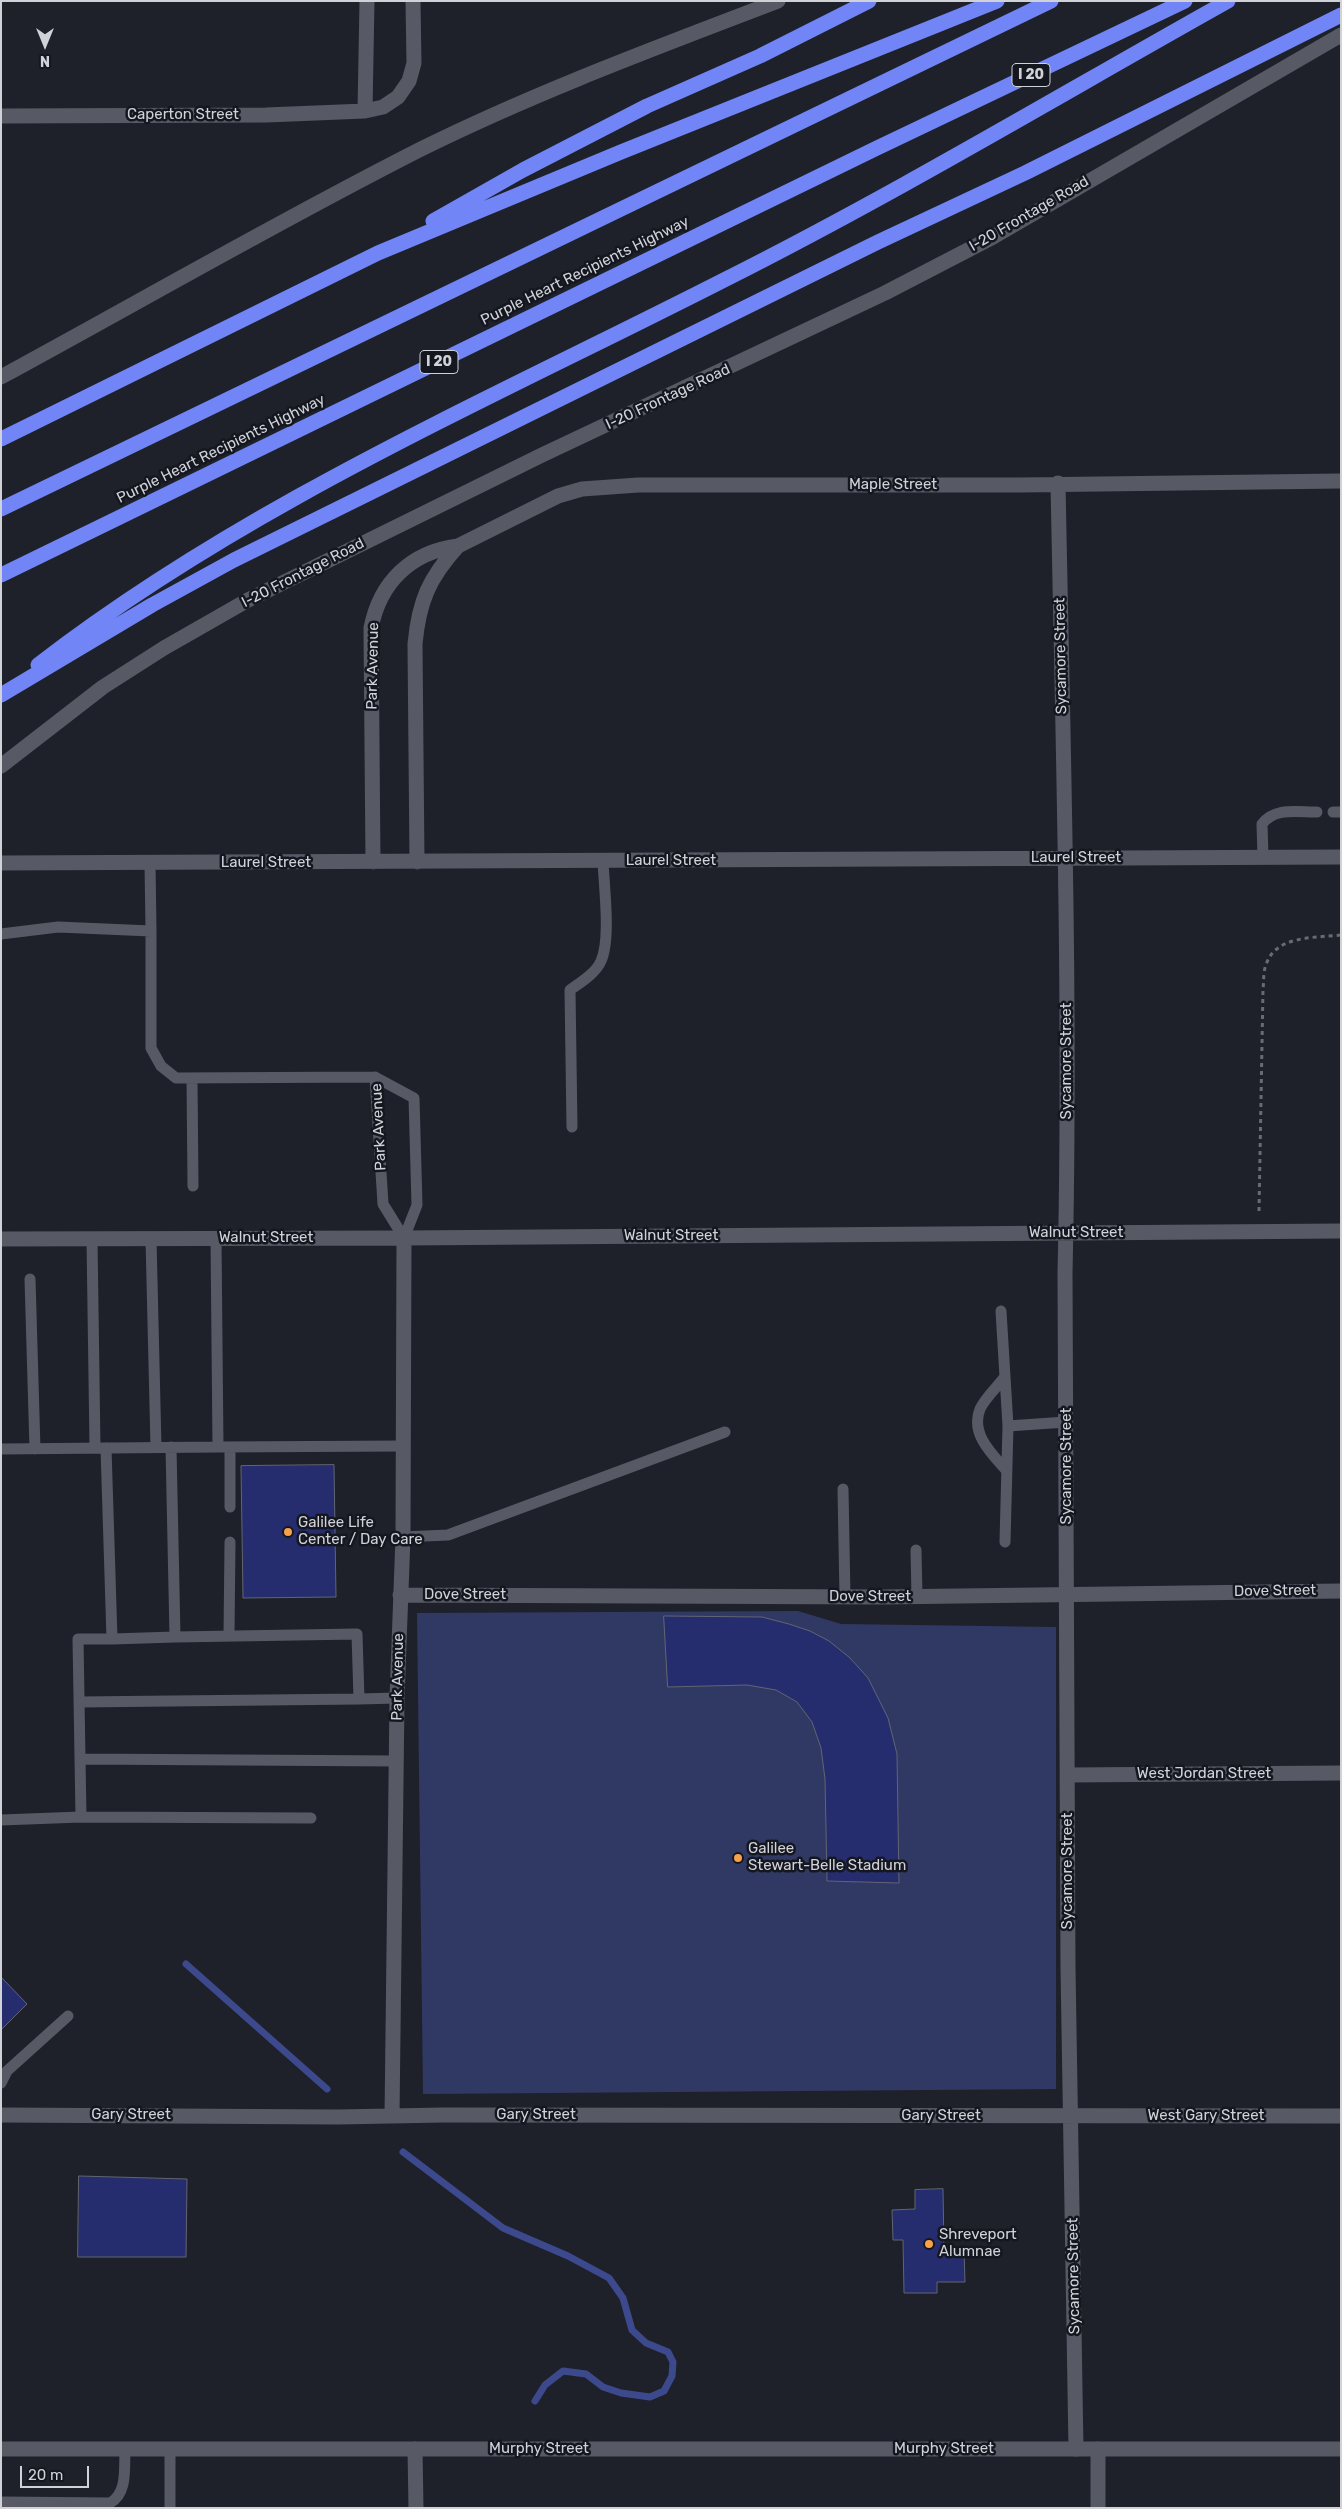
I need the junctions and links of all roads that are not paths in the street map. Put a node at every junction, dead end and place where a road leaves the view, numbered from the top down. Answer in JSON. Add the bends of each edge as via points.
{"nodes":[{"id":1,"x":367,"y":1,"type":"edge"},
{"id":2,"x":413,"y":1,"type":"edge"},
{"id":3,"x":778,"y":1,"type":"edge"},
{"id":4,"x":869,"y":1,"type":"edge"},
{"id":5,"x":997,"y":1,"type":"edge"},
{"id":6,"x":1051,"y":1,"type":"edge"},
{"id":7,"x":1185,"y":1,"type":"edge"},
{"id":8,"x":1228,"y":1,"type":"edge"},
{"id":9,"x":1341,"y":15,"type":"edge"},
{"id":10,"x":1341,"y":35,"type":"edge"},
{"id":11,"x":364,"y":111,"type":"junction"},
{"id":12,"x":1,"y":116,"type":"edge"},
{"id":13,"x":378,"y":253,"type":"junction"},
{"id":14,"x":1,"y":377,"type":"edge"},
{"id":15,"x":1,"y":439,"type":"edge"},
{"id":16,"x":1341,"y":481,"type":"edge"},
{"id":17,"x":1058,"y":483,"type":"junction"},
{"id":18,"x":1,"y":509,"type":"edge"},
{"id":19,"x":458,"y":546,"type":"junction"},
{"id":20,"x":1,"y":575,"type":"edge"},
{"id":21,"x":1,"y":694,"type":"edge"},
{"id":22,"x":1,"y":766,"type":"edge"},
{"id":23,"x":1317,"y":812,"type":"dead end"},
{"id":24,"x":1263,"y":857,"type":"junction"},
{"id":25,"x":1341,"y":857,"type":"edge"},
{"id":26,"x":1066,"y":858,"type":"junction"},
{"id":27,"x":603,"y":861,"type":"junction"},
{"id":28,"x":373,"y":862,"type":"junction"},
{"id":29,"x":417,"y":862,"type":"junction"},
{"id":30,"x":1,"y":863,"type":"edge"},
{"id":31,"x":150,"y":863,"type":"junction"},
{"id":32,"x":151,"y":931,"type":"junction"},
{"id":33,"x":1,"y":934,"type":"edge"},
{"id":34,"x":376,"y":1076,"type":"junction"},
{"id":35,"x":192,"y":1078,"type":"junction"},
{"id":36,"x":572,"y":1127,"type":"dead end"},
{"id":37,"x":193,"y":1186,"type":"dead end"},
{"id":38,"x":1341,"y":1231,"type":"edge"},
{"id":39,"x":1066,"y":1233,"type":"junction"},
{"id":40,"x":1,"y":1238,"type":"edge"},
{"id":41,"x":92,"y":1238,"type":"junction"},
{"id":42,"x":151,"y":1238,"type":"junction"},
{"id":43,"x":216,"y":1238,"type":"junction"},
{"id":44,"x":404,"y":1238,"type":"junction"},
{"id":45,"x":30,"y":1279,"type":"dead end"},
{"id":46,"x":1001,"y":1311,"type":"dead end"},
{"id":47,"x":1004,"y":1378,"type":"junction"},
{"id":48,"x":1066,"y":1422,"type":"junction"},
{"id":49,"x":1008,"y":1426,"type":"junction"},
{"id":50,"x":725,"y":1432,"type":"dead end"},
{"id":51,"x":403,"y":1446,"type":"junction"},
{"id":52,"x":224,"y":1447,"type":"junction"},
{"id":53,"x":100,"y":1448,"type":"junction"},
{"id":54,"x":156,"y":1448,"type":"junction"},
{"id":55,"x":171,"y":1448,"type":"junction"},
{"id":56,"x":1,"y":1449,"type":"edge"},
{"id":57,"x":35,"y":1449,"type":"junction"},
{"id":58,"x":1007,"y":1471,"type":"junction"},
{"id":59,"x":843,"y":1489,"type":"dead end"},
{"id":60,"x":230,"y":1507,"type":"dead end"},
{"id":61,"x":403,"y":1537,"type":"junction"},
{"id":62,"x":230,"y":1542,"type":"dead end"},
{"id":63,"x":1005,"y":1542,"type":"dead end"},
{"id":64,"x":916,"y":1550,"type":"dead end"},
{"id":65,"x":1341,"y":1591,"type":"edge"},
{"id":66,"x":1068,"y":1593,"type":"junction"},
{"id":67,"x":400,"y":1595,"type":"junction"},
{"id":68,"x":845,"y":1597,"type":"junction"},
{"id":69,"x":917,"y":1597,"type":"junction"},
{"id":70,"x":230,"y":1636,"type":"junction"},
{"id":71,"x":175,"y":1638,"type":"junction"},
{"id":72,"x":112,"y":1639,"type":"junction"},
{"id":73,"x":397,"y":1698,"type":"junction"},
{"id":74,"x":359,"y":1699,"type":"junction"},
{"id":75,"x":79,"y":1702,"type":"junction"},
{"id":76,"x":80,"y":1759,"type":"junction"},
{"id":77,"x":396,"y":1761,"type":"junction"},
{"id":78,"x":1341,"y":1773,"type":"edge"},
{"id":79,"x":1068,"y":1775,"type":"junction"},
{"id":80,"x":81,"y":1817,"type":"junction"},
{"id":81,"x":311,"y":1818,"type":"dead end"},
{"id":82,"x":1,"y":1820,"type":"edge"},
{"id":83,"x":68,"y":2016,"type":"dead end"},
{"id":84,"x":1,"y":2082,"type":"edge"},
{"id":85,"x":1,"y":2115,"type":"edge"},
{"id":86,"x":392,"y":2116,"type":"junction"},
{"id":87,"x":1071,"y":2116,"type":"junction"},
{"id":88,"x":1341,"y":2116,"type":"edge"},
{"id":89,"x":1,"y":2449,"type":"edge"},
{"id":90,"x":125,"y":2449,"type":"junction"},
{"id":91,"x":170,"y":2449,"type":"junction"},
{"id":92,"x":415,"y":2449,"type":"junction"},
{"id":93,"x":1076,"y":2449,"type":"junction"},
{"id":94,"x":1098,"y":2449,"type":"junction"},
{"id":95,"x":1341,"y":2449,"type":"edge"},
{"id":96,"x":1,"y":2502,"type":"edge"},
{"id":97,"x":170,"y":2508,"type":"edge"},
{"id":98,"x":416,"y":2508,"type":"edge"},
{"id":99,"x":1098,"y":2508,"type":"edge"}],
"edges":[{"from":1,"to":11,"type":"street"},
{"from":2,"to":11,"type":"street","via":[[414,63],[409,81],[398,97],[383,107]]},
{"from":3,"to":14,"type":"street","via":[[496,114],[422,149],[301,211]]},
{"from":4,"to":13,"type":"highway","via":[[760,56],[647,106]]},
{"from":5,"to":13,"type":"highway"},
{"from":6,"to":18,"type":"highway"},
{"from":7,"to":20,"type":"highway","name":"Purple Heart Recipients Highway","number":"I 20"},
{"from":8,"to":21,"type":"highway","via":[[837,221],[396,442],[189,560],[78,634]]},
{"from":9,"to":21,"type":"highway","via":[[234,560]]},
{"from":10,"to":22,"type":"street","name":"I-20 Frontage Road","via":[[993,237],[248,600],[103,687]]},
{"from":11,"to":12,"type":"street","name":"Caperton Street","via":[[266,115]]},
{"from":13,"to":15,"type":"highway"},
{"from":16,"to":17,"type":"street","name":"Maple Street"},
{"from":17,"to":19,"type":"street","name":"Maple Street","via":[[638,485],[582,490],[558,496]]},
{"from":17,"to":26,"type":"street","name":"Sycamore Street"},
{"from":19,"to":28,"type":"street","name":"Park Avenue","via":[[442,548],[412,561],[389,583],[374,612],[371,628]]},
{"from":19,"to":29,"type":"street","via":[[440,566],[426,590],[418,616],[415,644]]},
{"from":23,"to":24,"type":"lane","via":[[1277,812],[1267,817],[1262,824]]},
{"from":24,"to":25,"type":"street","name":"Laurel Street"},
{"from":24,"to":26,"type":"street","name":"Laurel Street"},
{"from":26,"to":27,"type":"street","name":"Laurel Street"},
{"from":26,"to":39,"type":"street","name":"Sycamore Street"},
{"from":27,"to":29,"type":"street","name":"Laurel Street"},
{"from":27,"to":36,"type":"lane","via":[[606,943],[601,962],[570,990]]},
{"from":28,"to":29,"type":"street","name":"Laurel Street"},
{"from":28,"to":31,"type":"street","name":"Laurel Street"},
{"from":30,"to":31,"type":"street","name":"Laurel Street"},
{"from":31,"to":32,"type":"lane"},
{"from":32,"to":33,"type":"lane","via":[[58,927]]},
{"from":32,"to":35,"type":"lane","via":[[151,1048],[160,1066],[176,1078]]},
{"from":34,"to":35,"type":"lane"},
{"from":34,"to":44,"type":"lane","name":"Park Avenue","via":[[383,1204]]},
{"from":34,"to":44,"type":"lane","name":"Park Avenue","via":[[414,1098],[417,1205]]},
{"from":35,"to":37,"type":"lane"},
{"from":38,"to":39,"type":"street","name":"Walnut Street"},
{"from":39,"to":44,"type":"street","name":"Walnut Street"},
{"from":39,"to":48,"type":"street","name":"Sycamore Street"},
{"from":40,"to":41,"type":"street","name":"Walnut Street"},
{"from":41,"to":42,"type":"street","name":"Walnut Street"},
{"from":41,"to":53,"type":"lane"},
{"from":42,"to":43,"type":"street","name":"Walnut Street"},
{"from":42,"to":54,"type":"lane"},
{"from":43,"to":44,"type":"street","name":"Walnut Street"},
{"from":43,"to":52,"type":"lane"},
{"from":44,"to":51,"type":"street","name":"Park Avenue"},
{"from":45,"to":57,"type":"lane"},
{"from":46,"to":47,"type":"lane"},
{"from":47,"to":49,"type":"lane"},
{"from":47,"to":58,"type":"lane","via":[[980,1409],[978,1427],[985,1446]]},
{"from":48,"to":49,"type":"lane"},
{"from":48,"to":66,"type":"street","name":"Sycamore Street"},
{"from":49,"to":58,"type":"lane"},
{"from":50,"to":61,"type":"lane","via":[[448,1535]]},
{"from":51,"to":52,"type":"lane"},
{"from":51,"to":61,"type":"street","name":"Park Avenue"},
{"from":52,"to":55,"type":"lane"},
{"from":52,"to":60,"type":"lane"},
{"from":53,"to":54,"type":"lane"},
{"from":53,"to":57,"type":"lane"},
{"from":53,"to":72,"type":"lane"},
{"from":54,"to":55,"type":"lane"},
{"from":55,"to":71,"type":"lane"},
{"from":56,"to":57,"type":"lane"},
{"from":58,"to":63,"type":"lane"},
{"from":59,"to":68,"type":"lane"},
{"from":61,"to":67,"type":"street","name":"Park Avenue"},
{"from":62,"to":70,"type":"lane"},
{"from":64,"to":69,"type":"lane"},
{"from":65,"to":66,"type":"street","name":"Dove Street"},
{"from":66,"to":69,"type":"street","name":"Dove Street"},
{"from":66,"to":79,"type":"street","name":"Sycamore Street"},
{"from":67,"to":68,"type":"street","name":"Dove Street"},
{"from":67,"to":73,"type":"street","name":"Park Avenue"},
{"from":68,"to":69,"type":"street","name":"Dove Street"},
{"from":70,"to":71,"type":"lane"},
{"from":70,"to":74,"type":"lane","via":[[356,1634]]},
{"from":71,"to":72,"type":"lane"},
{"from":72,"to":75,"type":"lane","via":[[78,1639]]},
{"from":73,"to":74,"type":"lane"},
{"from":73,"to":77,"type":"street","name":"Park Avenue"},
{"from":74,"to":75,"type":"lane"},
{"from":75,"to":76,"type":"lane"},
{"from":76,"to":77,"type":"lane"},
{"from":76,"to":80,"type":"lane"},
{"from":77,"to":86,"type":"street","name":"Park Avenue"},
{"from":78,"to":79,"type":"street","name":"West Jordan Street"},
{"from":79,"to":87,"type":"street","name":"Sycamore Street"},
{"from":80,"to":81,"type":"lane"},
{"from":80,"to":82,"type":"lane"},
{"from":83,"to":84,"type":"lane","via":[[7,2071]]},
{"from":85,"to":86,"type":"street","name":"Gary Street"},
{"from":86,"to":87,"type":"street","name":"Gary Street"},
{"from":87,"to":88,"type":"street","name":"West Gary Street"},
{"from":87,"to":93,"type":"street","name":"Sycamore Street"},
{"from":89,"to":90,"type":"street","name":"Murphy Street"},
{"from":90,"to":91,"type":"street","name":"Murphy Street"},
{"from":90,"to":96,"type":"lane","via":[[122,2491],[110,2503]]},
{"from":91,"to":92,"type":"street","name":"Murphy Street"},
{"from":91,"to":97,"type":"lane"},
{"from":92,"to":93,"type":"street","name":"Murphy Street"},
{"from":92,"to":98,"type":"street"},
{"from":93,"to":94,"type":"street","name":"Murphy Street"},
{"from":94,"to":95,"type":"street"},
{"from":94,"to":99,"type":"street"}]}
